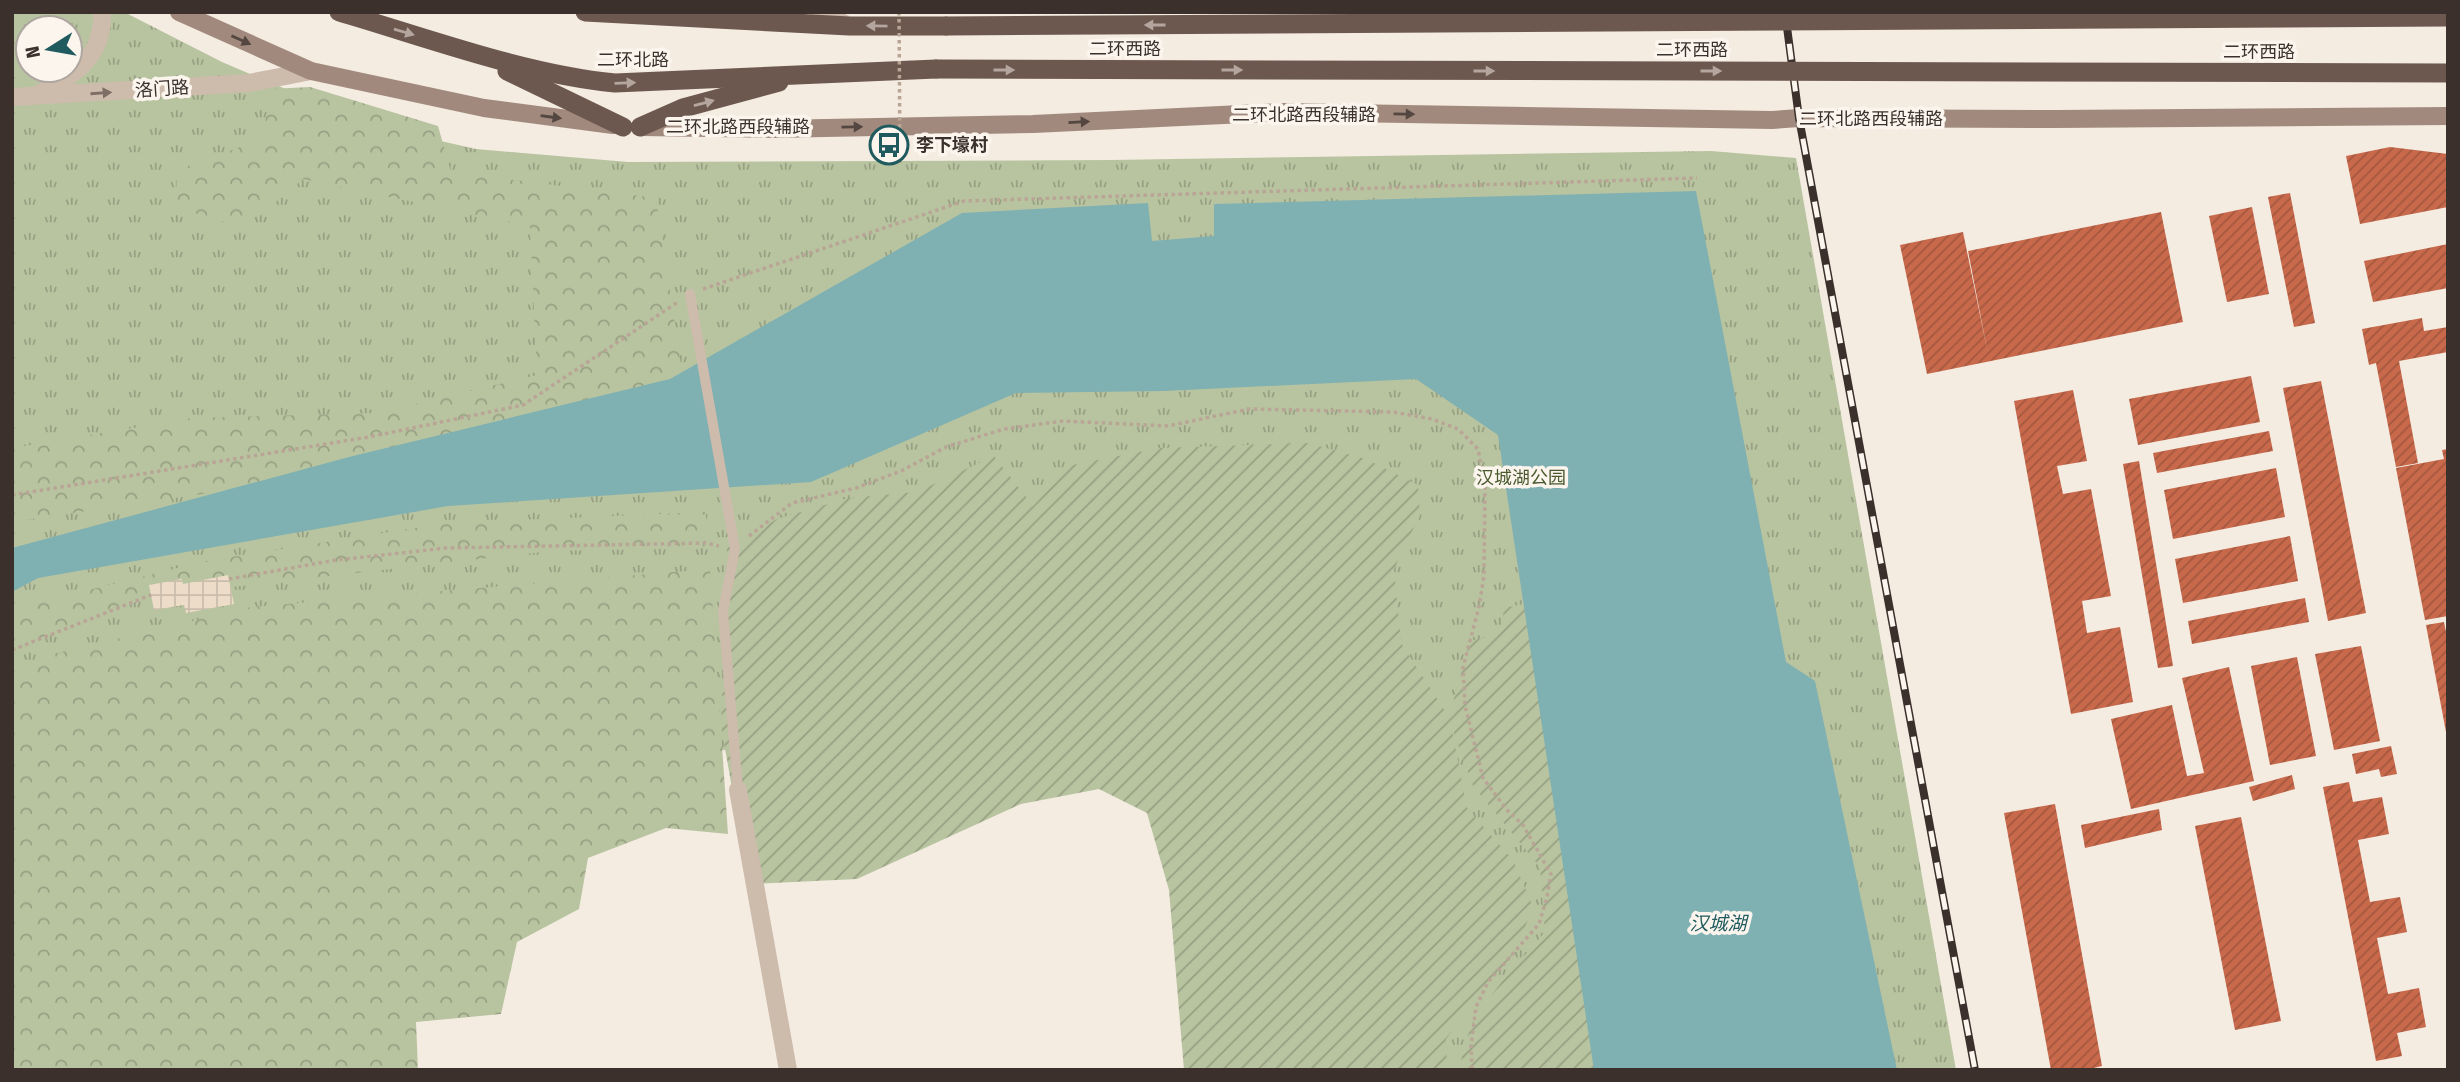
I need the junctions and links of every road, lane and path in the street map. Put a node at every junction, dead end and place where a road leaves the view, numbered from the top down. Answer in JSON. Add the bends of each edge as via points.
{"nodes":[{"id":1,"x":102,"y":12,"type":"edge"},
{"id":2,"x":179,"y":12,"type":"edge"},
{"id":3,"x":339,"y":12,"type":"edge"},
{"id":4,"x":585,"y":12,"type":"edge"},
{"id":5,"x":819,"y":12,"type":"edge"},
{"id":6,"x":899,"y":12,"type":"edge"},
{"id":7,"x":2448,"y":17,"type":"edge"},
{"id":8,"x":849,"y":26,"type":"junction"},
{"id":9,"x":458,"y":47,"type":"junction"},
{"id":10,"x":936,"y":69,"type":"joint"},
{"id":11,"x":311,"y":71,"type":"junction"},
{"id":12,"x":2448,"y":73,"type":"edge"},
{"id":13,"x":805,"y":74,"type":"junction"},
{"id":14,"x":12,"y":97,"type":"edge"},
{"id":15,"x":33,"y":97,"type":"junction"},
{"id":16,"x":2448,"y":116,"type":"edge"},
{"id":17,"x":632,"y":127,"type":"junction"},
{"id":18,"x":900,"y":163,"type":"dead end"},
{"id":19,"x":1697,"y":178,"type":"dead end"},
{"id":20,"x":690,"y":294,"type":"junction"},
{"id":21,"x":12,"y":495,"type":"edge"},
{"id":22,"x":735,"y":549,"type":"junction"},
{"id":23,"x":229,"y":579,"type":"dead end"},
{"id":24,"x":151,"y":595,"type":"dead end"},
{"id":25,"x":12,"y":650,"type":"edge"},
{"id":26,"x":738,"y":790,"type":"joint"},
{"id":27,"x":788,"y":1070,"type":"edge"},
{"id":28,"x":1472,"y":1070,"type":"edge"}],
"edges":[{"from":1,"to":15,"type":"street","via":[[102,31],[84,65]]},
{"from":2,"to":11,"type":"main road","name":"二环北路西段辅路","one_way":true},
{"from":3,"to":9,"type":"highway","name":"二环北路","one_way":true},
{"from":4,"to":8,"type":"highway"},
{"from":5,"to":8,"type":"street"},
{"from":6,"to":18,"type":"path","bridge":true},
{"from":7,"to":8,"type":"highway","name":"二环西路","one_way":true,"bridge":true},
{"from":9,"to":13,"type":"highway","name":"二环北路","one_way":true,"via":[[537,70],[615,83]]},
{"from":9,"to":17,"type":"highway"},
{"from":10,"to":12,"type":"highway","name":"二环西路","one_way":true,"bridge":true},
{"from":10,"to":13,"type":"highway","name":"二环北路"},
{"from":15,"to":11,"type":"street","name":"洛门路","one_way":true,"via":[[249,83]]},
{"from":11,"to":17,"type":"main road","name":"二环北路西段辅路","one_way":true,"via":[[484,108]]},
{"from":17,"to":13,"type":"highway","one_way":true},
{"from":14,"to":15,"type":"street","name":"洛门路"},
{"from":17,"to":16,"type":"main road","name":"二环北路西段辅路","one_way":true,"via":[[1033,124],[1285,112],[1772,120]]},
{"from":19,"to":20,"type":"path","via":[[964,201]]},
{"from":20,"to":21,"type":"path","via":[[523,405],[369,437]]},
{"from":20,"to":22,"type":"lane"},
{"from":22,"to":23,"type":"path","via":[[706,543],[447,548],[336,560]]},
{"from":22,"to":26,"type":"lane","via":[[723,611]]},
{"from":22,"to":28,"type":"path","via":[[792,503],[856,488],[946,447],[1004,429],[1063,421],[1167,426],[1250,410],[1393,412],[1458,429],[1478,449],[1485,484],[1484,576],[1462,667],[1465,706],[1483,778],[1523,825],[1551,874],[1539,924],[1488,982],[1476,1007]]},
{"from":24,"to":25,"type":"path"},
{"from":26,"to":27,"type":"street"}]}
